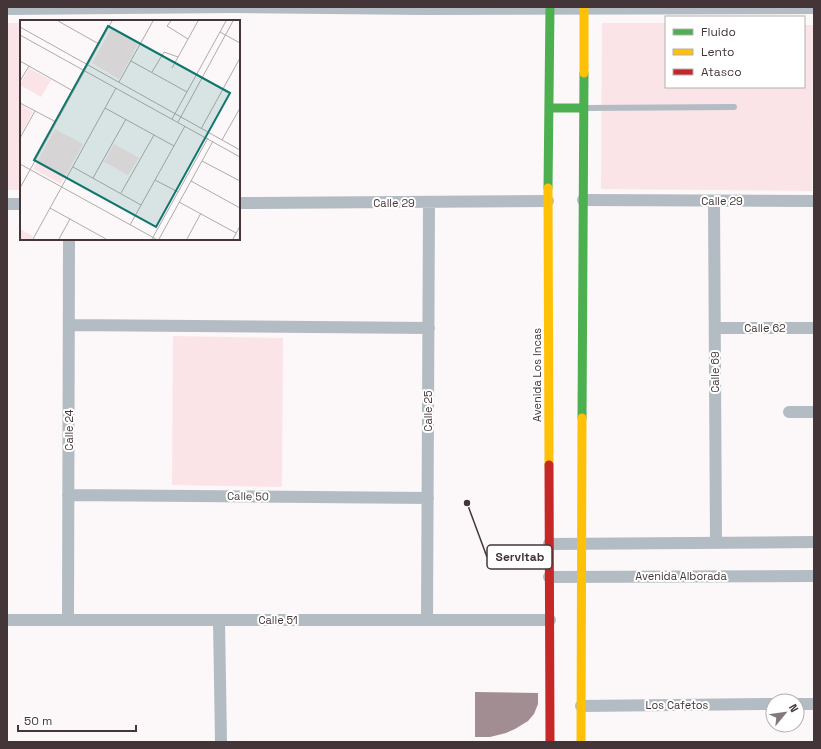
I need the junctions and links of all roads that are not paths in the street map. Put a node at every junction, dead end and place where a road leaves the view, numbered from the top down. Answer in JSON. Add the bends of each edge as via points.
{"nodes":[{"id":1,"x":712,"y":7,"type":"edge"},
{"id":2,"x":425,"y":8,"type":"edge"},
{"id":3,"x":550,"y":8,"type":"edge"},
{"id":4,"x":584,"y":8,"type":"edge"},
{"id":5,"x":814,"y":8,"type":"edge"},
{"id":6,"x":7,"y":9,"type":"edge"},
{"id":7,"x":734,"y":107,"type":"dead end"},
{"id":8,"x":550,"y":108,"type":"junction"},
{"id":9,"x":584,"y":108,"type":"junction"},
{"id":10,"x":583,"y":200,"type":"junction"},
{"id":11,"x":548,"y":201,"type":"junction"},
{"id":12,"x":714,"y":201,"type":"junction"},
{"id":13,"x":814,"y":201,"type":"edge"},
{"id":14,"x":429,"y":202,"type":"junction"},
{"id":15,"x":240,"y":203,"type":"edge"},
{"id":16,"x":7,"y":204,"type":"edge"},
{"id":17,"x":20,"y":204,"type":"edge"},
{"id":18,"x":69,"y":240,"type":"edge"},
{"id":19,"x":69,"y":325,"type":"junction"},
{"id":20,"x":429,"y":328,"type":"junction"},
{"id":21,"x":715,"y":328,"type":"junction"},
{"id":22,"x":814,"y":328,"type":"edge"},
{"id":23,"x":789,"y":412,"type":"dead end"},
{"id":24,"x":814,"y":412,"type":"edge"},
{"id":25,"x":68,"y":495,"type":"junction"},
{"id":26,"x":428,"y":498,"type":"junction"},
{"id":27,"x":814,"y":542,"type":"edge"},
{"id":28,"x":716,"y":543,"type":"junction"},
{"id":29,"x":549,"y":544,"type":"junction"},
{"id":30,"x":582,"y":544,"type":"junction"},
{"id":31,"x":814,"y":576,"type":"edge"},
{"id":32,"x":549,"y":577,"type":"junction"},
{"id":33,"x":582,"y":577,"type":"junction"},
{"id":34,"x":7,"y":620,"type":"edge"},
{"id":35,"x":68,"y":620,"type":"junction"},
{"id":36,"x":220,"y":620,"type":"junction"},
{"id":37,"x":427,"y":620,"type":"junction"},
{"id":38,"x":550,"y":620,"type":"junction"},
{"id":39,"x":765,"y":704,"type":"edge"},
{"id":40,"x":581,"y":706,"type":"junction"},
{"id":41,"x":221,"y":742,"type":"edge"},
{"id":42,"x":550,"y":742,"type":"edge"},
{"id":43,"x":581,"y":742,"type":"edge"}],
"edges":[{"from":1,"to":4,"type":"street"},
{"from":1,"to":5,"type":"street"},
{"from":2,"to":3,"type":"street"},
{"from":2,"to":6,"type":"street"},
{"from":3,"to":4,"type":"street"},
{"from":3,"to":8,"type":"main road","name":"Avenida Los Incas"},
{"from":4,"to":9,"type":"main road"},
{"from":7,"to":9,"type":"lane"},
{"from":8,"to":9,"type":"main road"},
{"from":8,"to":11,"type":"main road","name":"Avenida Los Incas"},
{"from":9,"to":10,"type":"main road"},
{"from":10,"to":12,"type":"street","name":"Calle 29"},
{"from":10,"to":30,"type":"main road"},
{"from":11,"to":14,"type":"street","name":"Calle 29"},
{"from":11,"to":29,"type":"main road","name":"Avenida Los Incas"},
{"from":12,"to":13,"type":"street","name":"Calle 29"},
{"from":12,"to":21,"type":"street","name":"Calle 69"},
{"from":14,"to":15,"type":"street","name":"Calle 29"},
{"from":14,"to":20,"type":"street","name":"Calle 25"},
{"from":16,"to":17,"type":"street"},
{"from":18,"to":19,"type":"street","name":"Calle 24"},
{"from":19,"to":20,"type":"street"},
{"from":19,"to":25,"type":"street","name":"Calle 24"},
{"from":20,"to":26,"type":"street","name":"Calle 25"},
{"from":21,"to":22,"type":"street","name":"Calle 62"},
{"from":21,"to":28,"type":"street","name":"Calle 69"},
{"from":23,"to":24,"type":"street"},
{"from":25,"to":26,"type":"street","name":"Calle 50"},
{"from":25,"to":35,"type":"street","name":"Calle 24"},
{"from":26,"to":37,"type":"street","name":"Calle 25"},
{"from":27,"to":28,"type":"street"},
{"from":28,"to":30,"type":"street"},
{"from":29,"to":30,"type":"street"},
{"from":29,"to":32,"type":"main road","name":"Avenida Los Incas"},
{"from":30,"to":33,"type":"main road"},
{"from":31,"to":33,"type":"street","name":"Avenida Alborada"},
{"from":32,"to":33,"type":"street","name":"Avenida Alborada"},
{"from":32,"to":38,"type":"main road","name":"Avenida Los Incas"},
{"from":33,"to":40,"type":"main road"},
{"from":34,"to":35,"type":"street","name":"Calle 51"},
{"from":35,"to":36,"type":"street","name":"Calle 51"},
{"from":36,"to":37,"type":"street","name":"Calle 51"},
{"from":36,"to":41,"type":"street"},
{"from":37,"to":38,"type":"street","name":"Calle 51"},
{"from":38,"to":42,"type":"main road","name":"Avenida Los Incas"},
{"from":39,"to":40,"type":"street","name":"Los Cafetos"},
{"from":40,"to":43,"type":"main road"}]}
